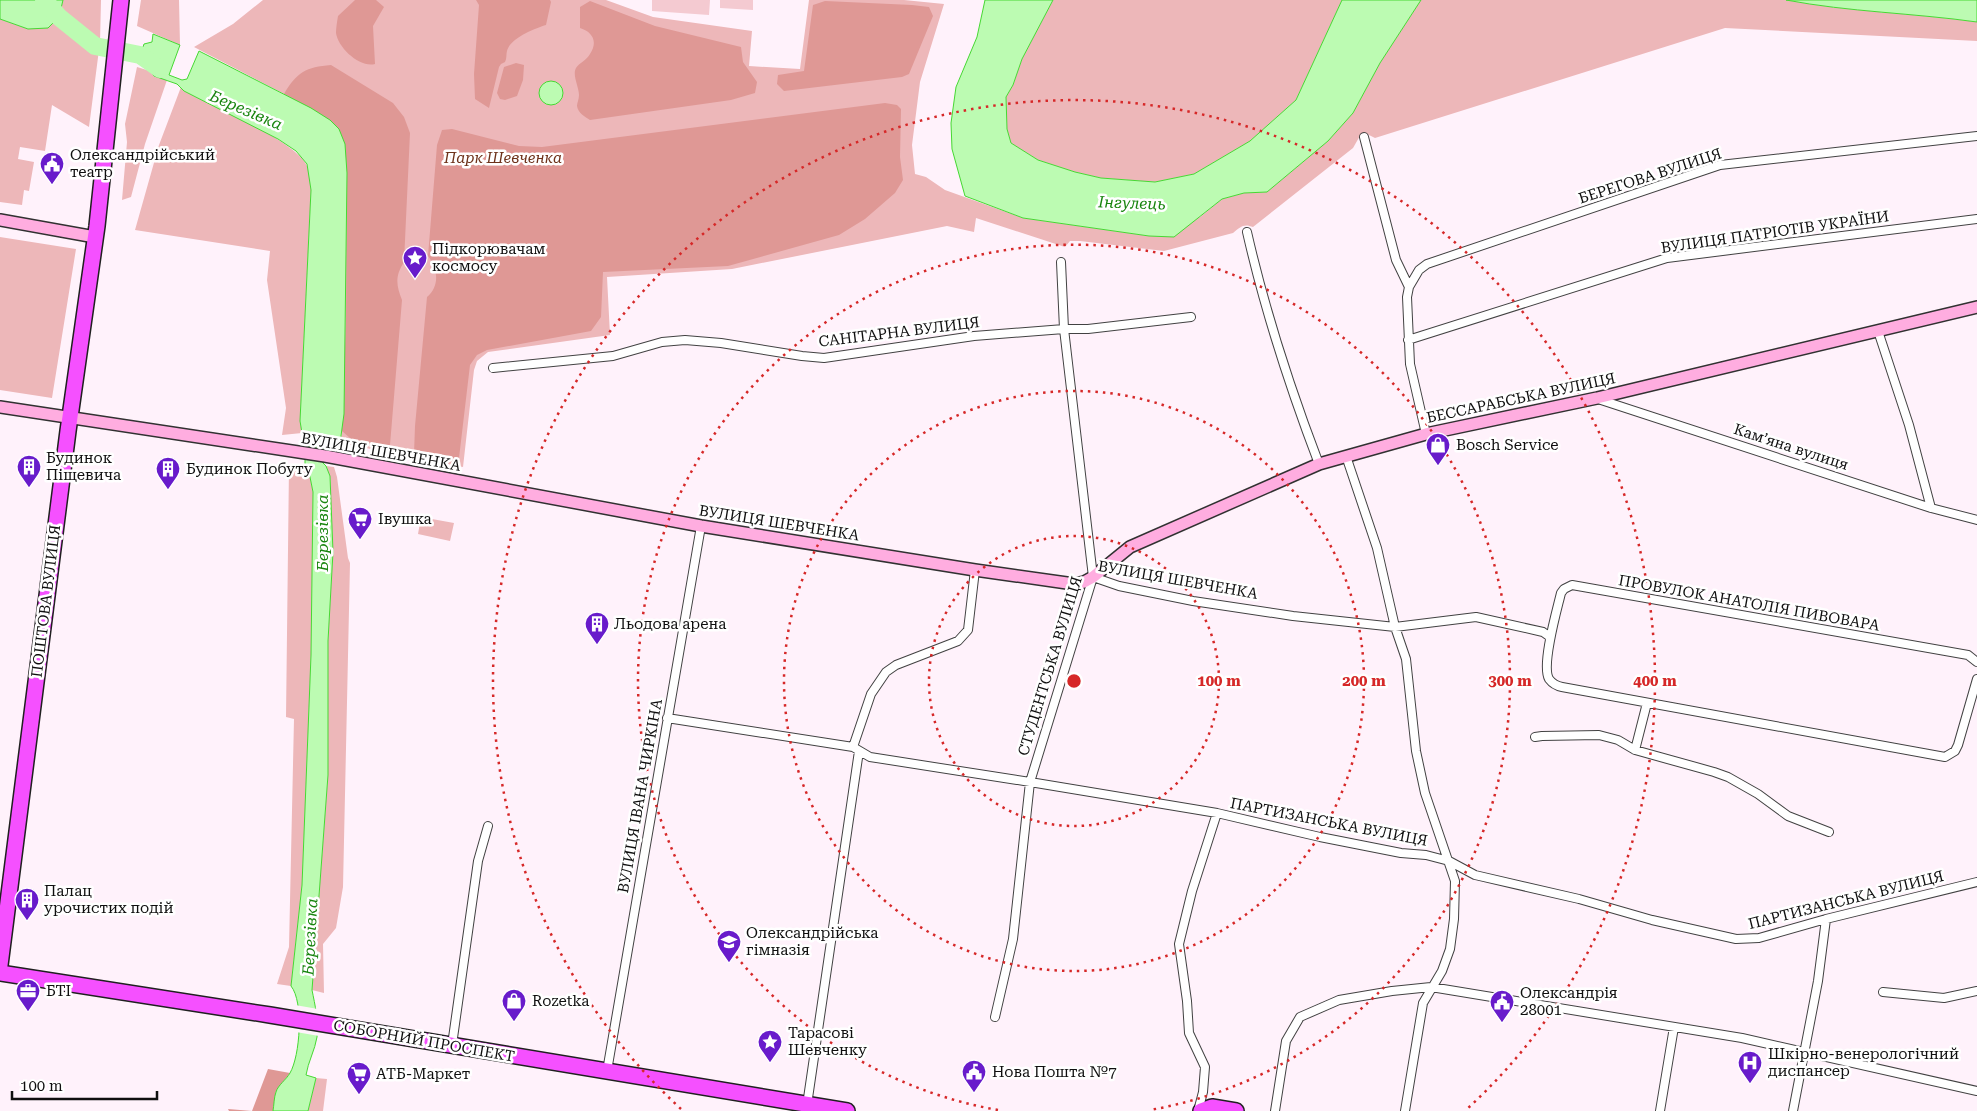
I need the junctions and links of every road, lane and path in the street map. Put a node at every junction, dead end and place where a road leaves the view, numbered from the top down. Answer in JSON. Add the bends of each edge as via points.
{"nodes":[{"id":1,"x":121,"y":0,"type":"edge"},
{"id":2,"x":1977,"y":136,"type":"edge"},
{"id":3,"x":1364,"y":137,"type":"dead end"},
{"id":4,"x":0,"y":220,"type":"edge"},
{"id":5,"x":1977,"y":220,"type":"edge"},
{"id":6,"x":1247,"y":232,"type":"dead end"},
{"id":7,"x":96,"y":237,"type":"junction"},
{"id":8,"x":1060,"y":262,"type":"dead end"},
{"id":9,"x":1409,"y":287,"type":"junction"},
{"id":10,"x":1977,"y":308,"type":"edge"},
{"id":11,"x":1191,"y":316,"type":"dead end"},
{"id":12,"x":1064,"y":329,"type":"junction"},
{"id":13,"x":1878,"y":331,"type":"junction"},
{"id":14,"x":1408,"y":340,"type":"junction"},
{"id":15,"x":493,"y":368,"type":"dead end"},
{"id":16,"x":1597,"y":398,"type":"junction"},
{"id":17,"x":0,"y":407,"type":"edge"},
{"id":18,"x":70,"y":419,"type":"junction"},
{"id":19,"x":1426,"y":434,"type":"junction"},
{"id":20,"x":1346,"y":456,"type":"junction"},
{"id":21,"x":1319,"y":464,"type":"junction"},
{"id":22,"x":1930,"y":508,"type":"junction"},
{"id":23,"x":1977,"y":521,"type":"edge"},
{"id":24,"x":701,"y":526,"type":"junction"},
{"id":25,"x":975,"y":570,"type":"junction"},
{"id":26,"x":1093,"y":577,"type":"junction"},
{"id":27,"x":1395,"y":627,"type":"junction"},
{"id":28,"x":1550,"y":637,"type":"junction"},
{"id":29,"x":1977,"y":662,"type":"edge"},
{"id":30,"x":1977,"y":678,"type":"edge"},
{"id":31,"x":1647,"y":703,"type":"junction"},
{"id":32,"x":1973,"y":710,"type":"edge"},
{"id":33,"x":667,"y":718,"type":"junction"},
{"id":34,"x":1535,"y":737,"type":"dead end"},
{"id":35,"x":856,"y":749,"type":"junction"},
{"id":36,"x":1635,"y":750,"type":"junction"},
{"id":37,"x":1030,"y":782,"type":"junction"},
{"id":38,"x":1217,"y":813,"type":"junction"},
{"id":39,"x":488,"y":826,"type":"dead end"},
{"id":40,"x":1828,"y":832,"type":"dead end"},
{"id":41,"x":1449,"y":861,"type":"junction"},
{"id":42,"x":1977,"y":882,"type":"edge"},
{"id":43,"x":1826,"y":919,"type":"junction"},
{"id":44,"x":0,"y":965,"type":"edge"},
{"id":45,"x":0,"y":973,"type":"edge"},
{"id":46,"x":1431,"y":987,"type":"junction"},
{"id":47,"x":1977,"y":991,"type":"edge"},
{"id":48,"x":1883,"y":992,"type":"dead end"},
{"id":49,"x":995,"y":1017,"type":"dead end"},
{"id":50,"x":1674,"y":1027,"type":"junction"},
{"id":51,"x":452,"y":1045,"type":"junction"},
{"id":52,"x":1804,"y":1052,"type":"junction"},
{"id":53,"x":607,"y":1071,"type":"junction"},
{"id":54,"x":1977,"y":1091,"type":"edge"},
{"id":55,"x":807,"y":1108,"type":"edge"},
{"id":56,"x":847,"y":1111,"type":"edge"},
{"id":57,"x":1200,"y":1111,"type":"edge"},
{"id":58,"x":1236,"y":1111,"type":"edge"},
{"id":59,"x":1275,"y":1111,"type":"edge"},
{"id":60,"x":1404,"y":1111,"type":"edge"},
{"id":61,"x":1660,"y":1111,"type":"edge"},
{"id":62,"x":1792,"y":1111,"type":"edge"}],
"edges":[{"from":1,"to":7,"type":"highway","name":"ПОШТОВА ВУЛИЦЯ"},
{"from":2,"to":9,"type":"street","name":"БЕРЕГОВА ВУЛИЦЯ","via":[[1720,165],[1427,264],[1419,270]]},
{"from":3,"to":9,"type":"street","via":[[1396,260]]},
{"from":4,"to":7,"type":"main road"},
{"from":5,"to":14,"type":"street","name":"ВУЛИЦЯ ПАТРІОТІВ УКРАЇНИ","via":[[1667,258]]},
{"from":6,"to":21,"type":"street","via":[[1266,308]]},
{"from":7,"to":18,"type":"highway","name":"ПОШТОВА ВУЛИЦЯ"},
{"from":8,"to":12,"type":"street","name":"СТУДЕНТСЬКА ВУЛИЦЯ"},
{"from":9,"to":14,"type":"street"},
{"from":10,"to":13,"type":"main road","name":"БЕССАРАБСЬКА ВУЛИЦЯ"},
{"from":11,"to":12,"type":"street","name":"САНІТАРНА ВУЛИЦЯ"},
{"from":12,"to":15,"type":"street","name":"САНІТАРНА ВУЛИЦЯ","via":[[974,336],[824,358],[686,340],[662,342],[613,356]]},
{"from":12,"to":26,"type":"street","name":"СТУДЕНТСЬКА ВУЛИЦЯ"},
{"from":13,"to":16,"type":"main road","name":"БЕССАРАБСЬКА ВУЛИЦЯ"},
{"from":13,"to":22,"type":"street","via":[[1909,425]]},
{"from":14,"to":19,"type":"street","via":[[1410,364]]},
{"from":16,"to":19,"type":"main road","name":"БЕССАРАБСЬКА ВУЛИЦЯ"},
{"from":16,"to":22,"type":"street","name":"Камʼяна вулиця"},
{"from":17,"to":18,"type":"main road","name":"ВУЛИЦЯ ШЕВЧЕНКА"},
{"from":18,"to":24,"type":"main road","name":"ВУЛИЦЯ ШЕВЧЕНКА","via":[[325,456]]},
{"from":18,"to":44,"type":"highway","name":"ПОШТОВА ВУЛИЦЯ"},
{"from":19,"to":20,"type":"main road","name":"БЕССАРАБСЬКА ВУЛИЦЯ"},
{"from":20,"to":21,"type":"main road","name":"БЕССАРАБСЬКА ВУЛИЦЯ"},
{"from":20,"to":27,"type":"street","via":[[1377,548]]},
{"from":21,"to":26,"type":"main road","name":"БЕССАРАБСЬКА ВУЛИЦЯ","via":[[1130,547]]},
{"from":22,"to":23,"type":"street","name":"Камʼяна вулиця"},
{"from":24,"to":25,"type":"main road","name":"ВУЛИЦЯ ШЕВЧЕНКА"},
{"from":24,"to":33,"type":"street","name":"ВУЛИЦЯ ІВАНА ЧИРКІНА"},
{"from":25,"to":26,"type":"main road","name":"ВУЛИЦЯ ШЕВЧЕНКА","via":[[1074,584]]},
{"from":25,"to":35,"type":"street","via":[[968,630],[958,641],[886,672],[871,694]]},
{"from":26,"to":27,"type":"street","name":"ВУЛИЦЯ ШЕВЧЕНКА","via":[[1119,586],[1193,601]]},
{"from":26,"to":37,"type":"street","name":"СТУДЕНТСЬКА ВУЛИЦЯ"},
{"from":27,"to":28,"type":"street","name":"ВУЛИЦЯ ШЕВЧЕНКА","via":[[1476,617],[1536,629]]},
{"from":27,"to":41,"type":"street","via":[[1406,659],[1416,751],[1425,793]]},
{"from":28,"to":29,"type":"street","name":"ПРОВУЛОК АНАТОЛІЯ ПИВОВАРА","via":[[1561,593],[1572,585],[1968,655]]},
{"from":28,"to":31,"type":"street","name":"ПРОВУЛОК АНАТОЛІЯ ПИВОВАРА","via":[[1547,674],[1557,686]]},
{"from":30,"to":32,"type":"street"},
{"from":31,"to":32,"type":"street","name":"ПРОВУЛОК АНАТОЛІЯ ПИВОВАРА","via":[[1938,757],[1955,751]]},
{"from":31,"to":36,"type":"street"},
{"from":33,"to":35,"type":"street","name":"ПАРТИЗАНСЬКА ВУЛИЦЯ"},
{"from":33,"to":53,"type":"street","name":"ВУЛИЦЯ ІВАНА ЧИРКІНА"},
{"from":34,"to":36,"type":"street","via":[[1599,735],[1618,740]]},
{"from":35,"to":37,"type":"street","name":"ПАРТИЗАНСЬКА ВУЛИЦЯ","via":[[870,757]]},
{"from":35,"to":55,"type":"street"},
{"from":36,"to":40,"type":"street","via":[[1728,778],[1758,794],[1788,816]]},
{"from":37,"to":38,"type":"street","name":"ПАРТИЗАНСЬКА ВУЛИЦЯ"},
{"from":37,"to":49,"type":"street","name":"СТУДЕНТСЬКА ВУЛИЦЯ","via":[[1012,939]]},
{"from":38,"to":41,"type":"street","name":"ПАРТИЗАНСЬКА ВУЛИЦЯ","via":[[1320,837]]},
{"from":38,"to":57,"type":"street","via":[[1179,944],[1189,1033],[1205,1067]]},
{"from":39,"to":51,"type":"street","via":[[478,861]]},
{"from":41,"to":43,"type":"street","name":"ПАРТИЗАНСЬКА ВУЛИЦЯ","via":[[1475,875],[1736,939],[1759,938]]},
{"from":41,"to":46,"type":"street","via":[[1455,880],[1450,949],[1442,971]]},
{"from":42,"to":43,"type":"street","name":"ПАРТИЗАНСЬКА ВУЛИЦЯ"},
{"from":43,"to":52,"type":"street"},
{"from":45,"to":51,"type":"highway","name":"СОБОРНИЙ ПРОСПЕКТ"},
{"from":46,"to":50,"type":"street"},
{"from":46,"to":59,"type":"street","via":[[1339,1000],[1300,1016],[1286,1041]]},
{"from":46,"to":60,"type":"street","via":[[1423,1003]]},
{"from":47,"to":48,"type":"street","via":[[1944,998]]},
{"from":50,"to":52,"type":"street"},
{"from":50,"to":61,"type":"street"},
{"from":51,"to":53,"type":"highway","name":"СОБОРНИЙ ПРОСПЕКТ"},
{"from":52,"to":54,"type":"street"},
{"from":52,"to":62,"type":"street"},
{"from":53,"to":55,"type":"highway","name":"СОБОРНИЙ ПРОСПЕКТ"},
{"from":55,"to":56,"type":"highway","name":"СОБОРНИЙ ПРОСПЕКТ"},
{"from":57,"to":58,"type":"highway","via":[[1212,1107]]}]}
